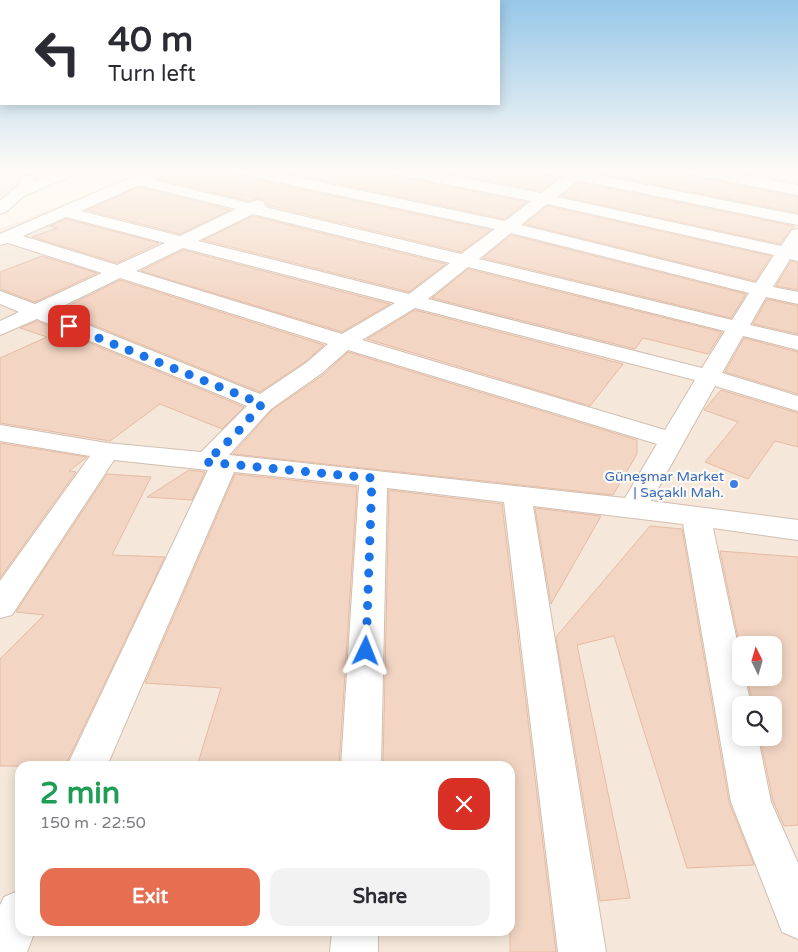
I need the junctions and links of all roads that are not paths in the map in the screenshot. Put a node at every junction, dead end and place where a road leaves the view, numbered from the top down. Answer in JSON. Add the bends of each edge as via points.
{"nodes":[{"id":1,"x":62,"y":213,"type":"edge"},
{"id":2,"x":71,"y":213,"type":"edge"},
{"id":3,"x":241,"y":213,"type":"edge"},
{"id":4,"x":273,"y":213,"type":"edge"},
{"id":5,"x":445,"y":213,"type":"edge"},
{"id":6,"x":526,"y":213,"type":"edge"},
{"id":7,"x":620,"y":213,"type":"edge"},
{"id":8,"x":768,"y":213,"type":"edge"},
{"id":9,"x":798,"y":220,"type":"edge"},
{"id":10,"x":509,"y":227,"type":"junction"},
{"id":11,"x":3,"y":239,"type":"edge"},
{"id":12,"x":183,"y":242,"type":"junction"},
{"id":13,"x":794,"y":247,"type":"edge"},
{"id":14,"x":464,"y":262,"type":"junction"},
{"id":15,"x":120,"y":271,"type":"junction"},
{"id":16,"x":759,"y":290,"type":"junction"},
{"id":17,"x":0,"y":298,"type":"edge"},
{"id":18,"x":798,"y":298,"type":"edge"},
{"id":19,"x":414,"y":300,"type":"junction"},
{"id":20,"x":34,"y":312,"type":"junction"},
{"id":21,"x":739,"y":328,"type":"junction"},
{"id":22,"x":0,"y":329,"type":"edge"},
{"id":23,"x":344,"y":342,"type":"junction"},
{"id":24,"x":798,"y":343,"type":"edge"},
{"id":25,"x":710,"y":377,"type":"junction"},
{"id":26,"x":262,"y":404,"type":"junction"},
{"id":27,"x":798,"y":404,"type":"edge"},
{"id":28,"x":0,"y":433,"type":"edge"},
{"id":29,"x":673,"y":441,"type":"junction"},
{"id":30,"x":107,"y":451,"type":"junction"},
{"id":31,"x":215,"y":462,"type":"junction"},
{"id":32,"x":372,"y":478,"type":"junction"},
{"id":33,"x":517,"y":495,"type":"junction"},
{"id":34,"x":633,"y":508,"type":"junction"},
{"id":35,"x":696,"y":516,"type":"junction"},
{"id":36,"x":798,"y":530,"type":"edge"},
{"id":37,"x":0,"y":606,"type":"edge"},
{"id":38,"x":89,"y":761,"type":"edge"},
{"id":39,"x":361,"y":761,"type":"edge"},
{"id":40,"x":798,"y":916,"type":"edge"},
{"id":41,"x":15,"y":925,"type":"edge"},
{"id":42,"x":355,"y":936,"type":"edge"},
{"id":43,"x":2,"y":952,"type":"edge"},
{"id":44,"x":354,"y":952,"type":"edge"},
{"id":45,"x":582,"y":952,"type":"edge"}],
"edges":[{"from":1,"to":11,"type":"street"},
{"from":2,"to":12,"type":"street"},
{"from":3,"to":12,"type":"street"},
{"from":4,"to":14,"type":"street"},
{"from":5,"to":10,"type":"street"},
{"from":6,"to":10,"type":"street"},
{"from":7,"to":13,"type":"street"},
{"from":8,"to":9,"type":"street"},
{"from":10,"to":14,"type":"street"},
{"from":10,"to":16,"type":"street"},
{"from":11,"to":15,"type":"street"},
{"from":12,"to":15,"type":"street"},
{"from":12,"to":19,"type":"street"},
{"from":13,"to":16,"type":"street"},
{"from":14,"to":19,"type":"street"},
{"from":14,"to":21,"type":"street"},
{"from":15,"to":20,"type":"street"},
{"from":15,"to":23,"type":"street"},
{"from":16,"to":18,"type":"street"},
{"from":16,"to":21,"type":"street"},
{"from":17,"to":20,"type":"street"},
{"from":19,"to":23,"type":"street"},
{"from":19,"to":25,"type":"street"},
{"from":20,"to":22,"type":"street"},
{"from":20,"to":26,"type":"street"},
{"from":21,"to":24,"type":"street"},
{"from":21,"to":25,"type":"street"},
{"from":23,"to":26,"type":"street","via":[[314,368]]},
{"from":23,"to":29,"type":"street"},
{"from":25,"to":27,"type":"street"},
{"from":25,"to":29,"type":"street"},
{"from":26,"to":31,"type":"street"},
{"from":28,"to":30,"type":"street"},
{"from":29,"to":34,"type":"street"},
{"from":30,"to":31,"type":"street"},
{"from":30,"to":37,"type":"street"},
{"from":31,"to":32,"type":"street"},
{"from":31,"to":38,"type":"street"},
{"from":32,"to":33,"type":"street"},
{"from":32,"to":39,"type":"street"},
{"from":33,"to":34,"type":"street"},
{"from":33,"to":45,"type":"street"},
{"from":34,"to":35,"type":"street"},
{"from":35,"to":36,"type":"street"},
{"from":35,"to":40,"type":"street","via":[[751,802]]},
{"from":41,"to":43,"type":"street"},
{"from":42,"to":44,"type":"street"}]}
